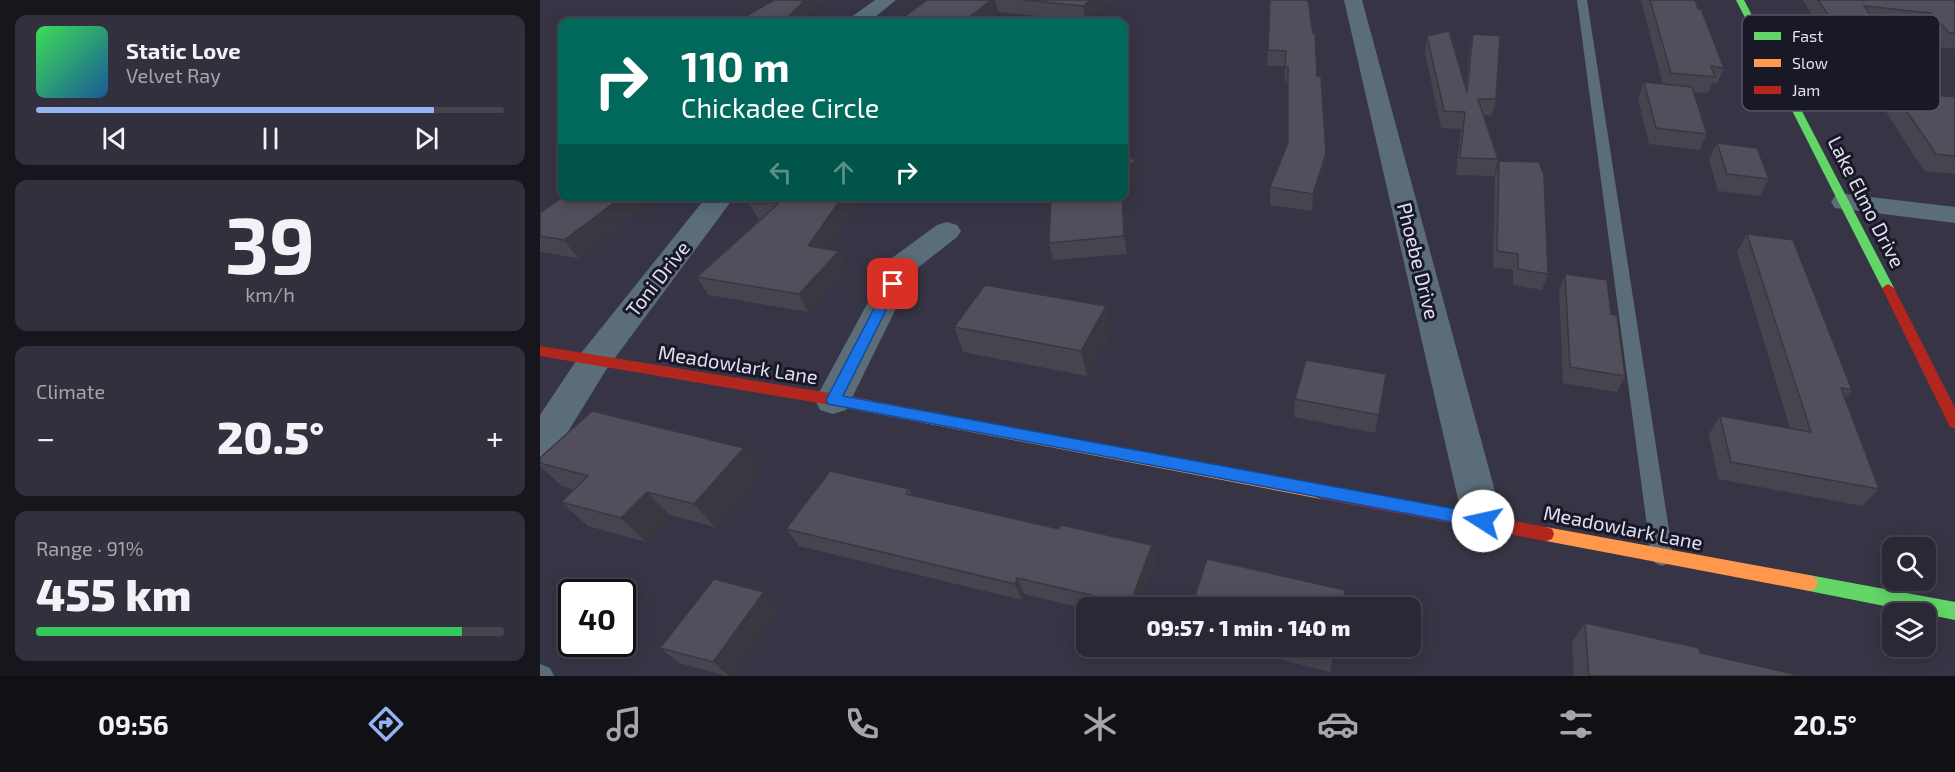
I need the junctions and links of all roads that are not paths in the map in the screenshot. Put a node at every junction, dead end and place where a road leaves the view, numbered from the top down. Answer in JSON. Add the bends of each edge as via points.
{"nodes":[{"id":1,"x":887,"y":0,"type":"edge"},
{"id":2,"x":1353,"y":0,"type":"edge"},
{"id":3,"x":1582,"y":0,"type":"edge"},
{"id":4,"x":1740,"y":0,"type":"edge"},
{"id":5,"x":1748,"y":15,"type":"edge"},
{"id":6,"x":862,"y":18,"type":"edge"},
{"id":7,"x":1798,"y":111,"type":"edge"},
{"id":8,"x":718,"y":201,"type":"edge"},
{"id":9,"x":1845,"y":201,"type":"junction"},
{"id":10,"x":1955,"y":215,"type":"edge"},
{"id":11,"x":947,"y":231,"type":"dead end"},
{"id":12,"x":540,"y":351,"type":"edge"},
{"id":13,"x":594,"y":361,"type":"junction"},
{"id":14,"x":833,"y":400,"type":"junction"},
{"id":15,"x":1955,"y":423,"type":"edge"},
{"id":16,"x":540,"y":445,"type":"edge"},
{"id":17,"x":1483,"y":521,"type":"junction"},
{"id":18,"x":1662,"y":556,"type":"junction"},
{"id":19,"x":1955,"y":611,"type":"edge"}],
"edges":[{"from":1,"to":6,"type":"street"},
{"from":2,"to":17,"type":"street","name":"Phoebe Drive"},
{"from":3,"to":18,"type":"lane"},
{"from":4,"to":5,"type":"street","name":"Lake Elmo Drive"},
{"from":7,"to":9,"type":"street","name":"Lake Elmo Drive"},
{"from":8,"to":13,"type":"street","name":"Toni Drive"},
{"from":9,"to":10,"type":"street"},
{"from":9,"to":15,"type":"street","name":"Lake Elmo Drive"},
{"from":11,"to":14,"type":"street","via":[[903,265]]},
{"from":12,"to":13,"type":"street","name":"Meadowlark Lane"},
{"from":13,"to":14,"type":"street","name":"Meadowlark Lane"},
{"from":13,"to":16,"type":"street","name":"Toni Drive"},
{"from":14,"to":17,"type":"street","name":"Meadowlark Lane"},
{"from":17,"to":18,"type":"street","name":"Meadowlark Lane"},
{"from":18,"to":19,"type":"street","name":"Meadowlark Lane"}]}
